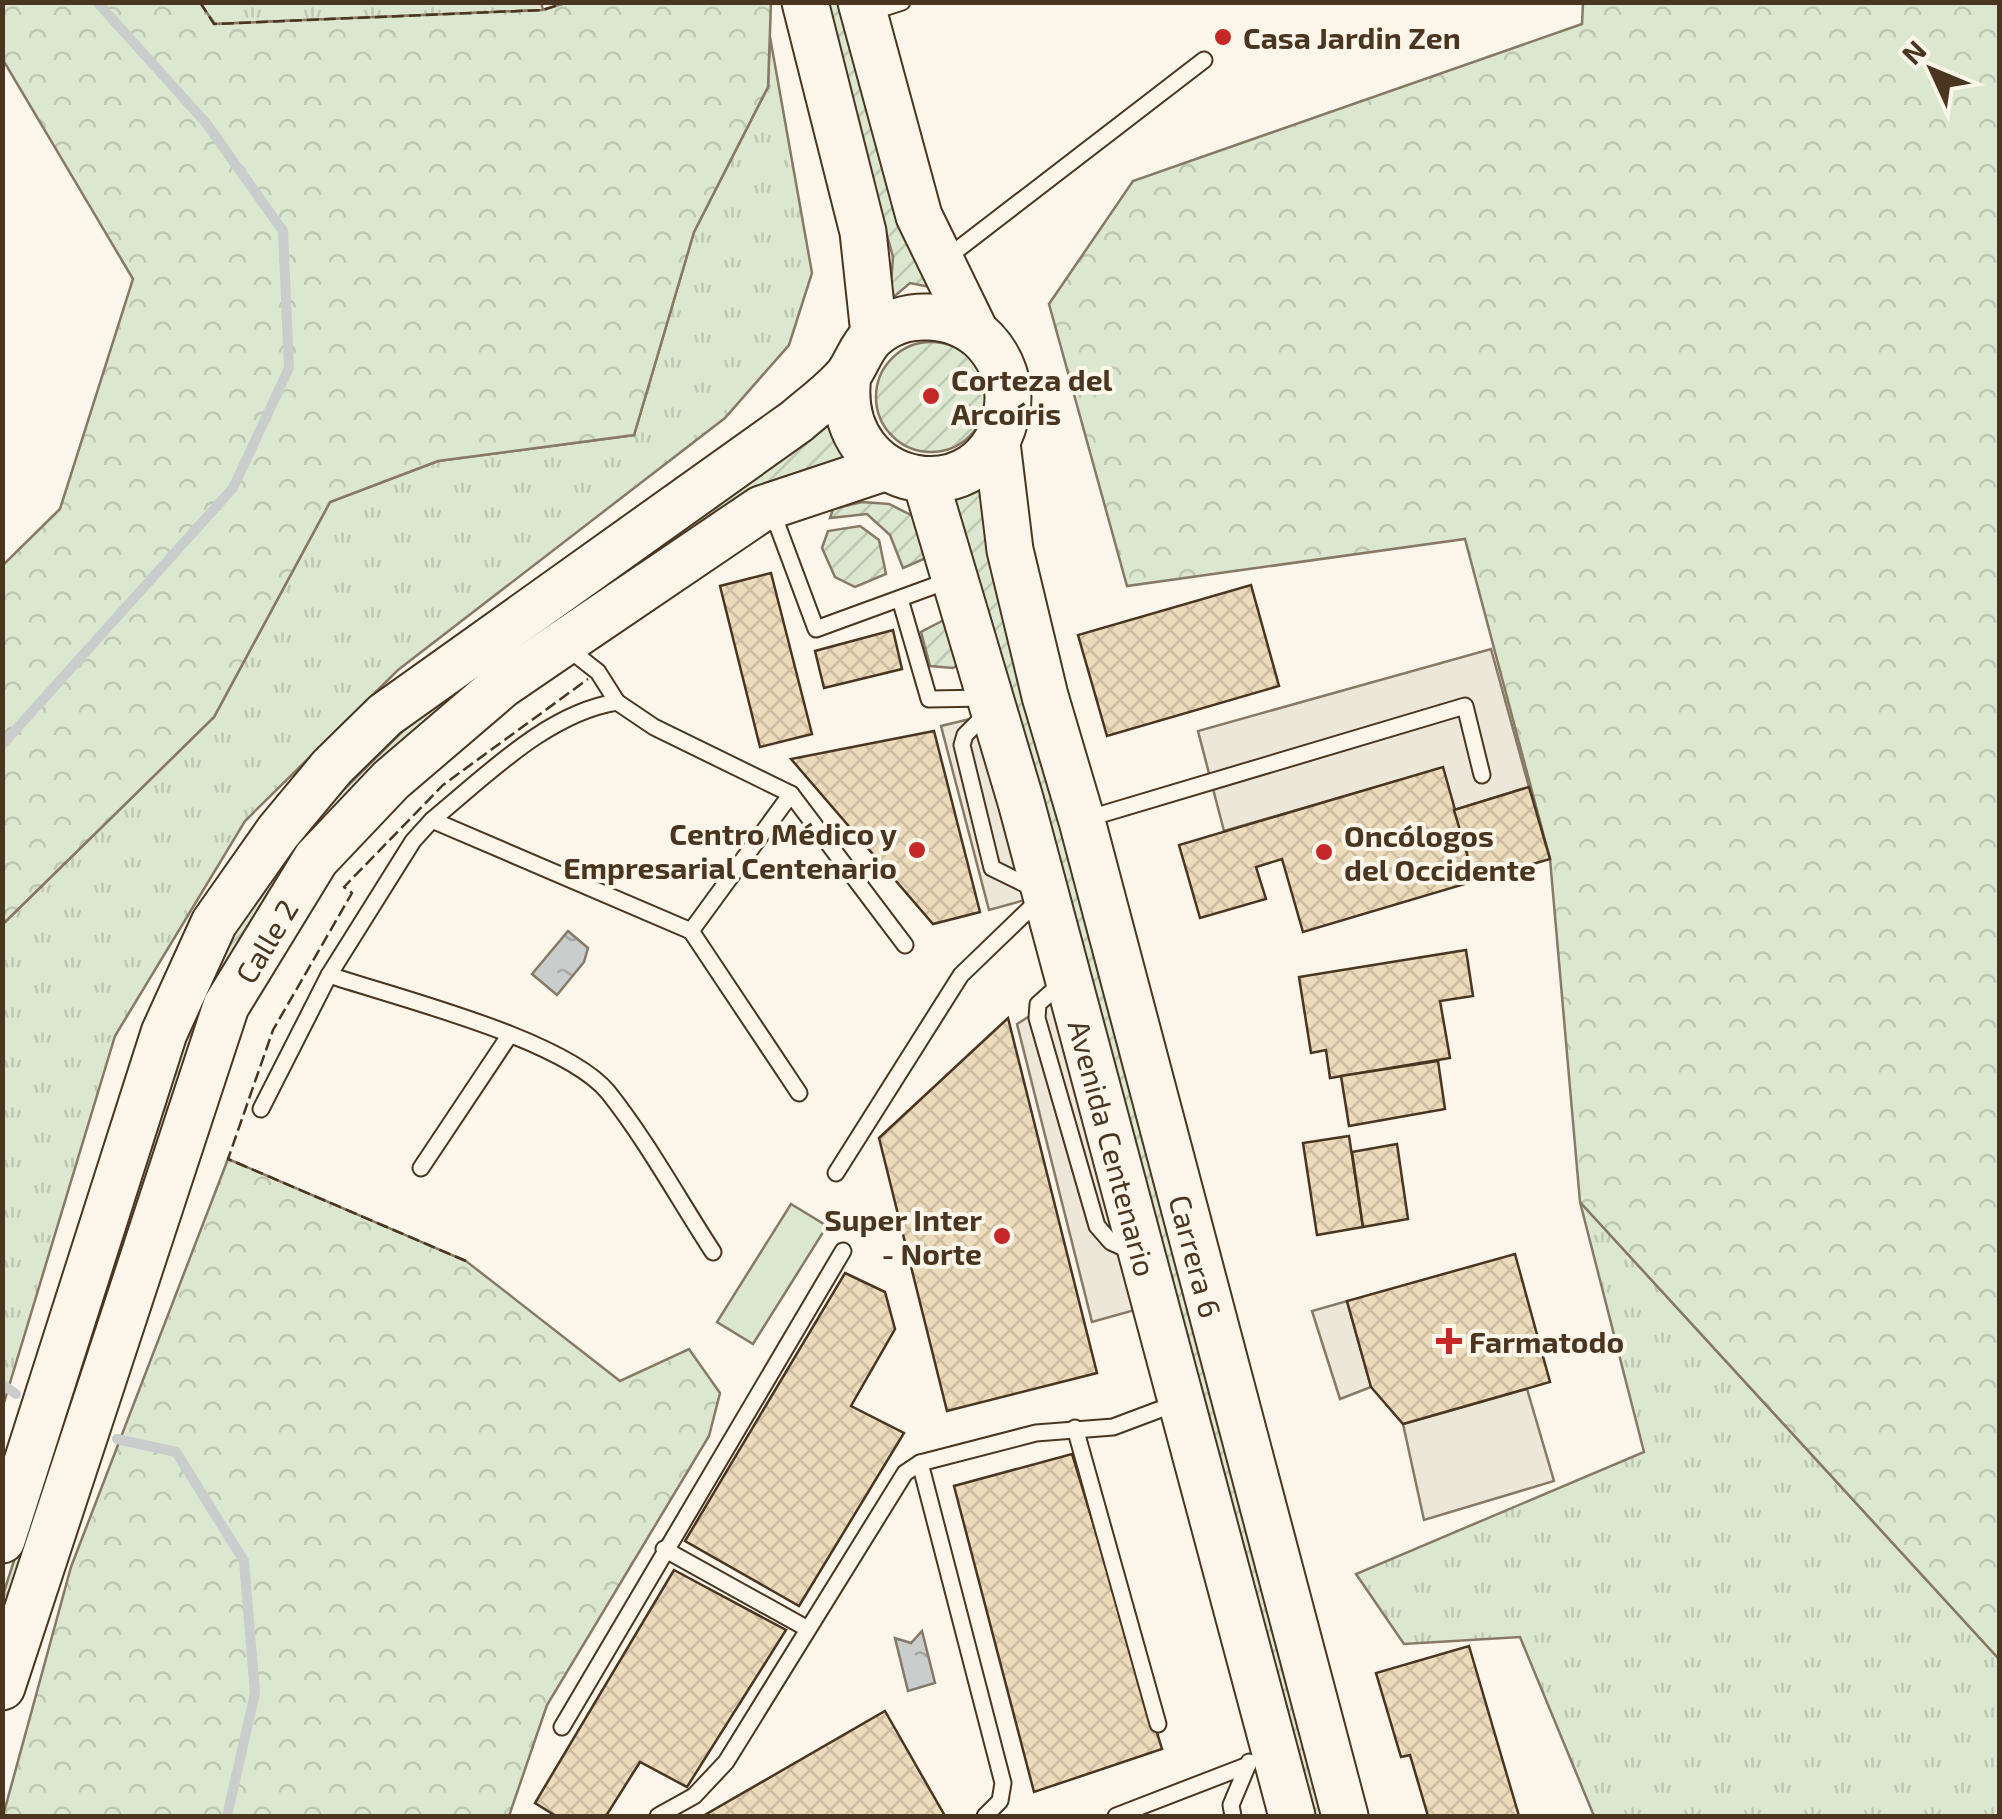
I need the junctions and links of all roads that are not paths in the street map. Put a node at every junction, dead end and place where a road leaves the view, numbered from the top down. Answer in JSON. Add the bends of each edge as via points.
{"nodes":[{"id":1,"x":806,"y":2,"type":"edge"},
{"id":2,"x":876,"y":6,"type":"edge"},
{"id":3,"x":1204,"y":60,"type":"dead end"},
{"id":4,"x":940,"y":262,"type":"junction"},
{"id":5,"x":976,"y":332,"type":"junction"},
{"id":6,"x":874,"y":334,"type":"junction"},
{"id":7,"x":848,"y":375,"type":"junction"},
{"id":8,"x":997,"y":444,"type":"junction"},
{"id":9,"x":884,"y":468,"type":"junction"},
{"id":10,"x":926,"y":482,"type":"junction"},
{"id":11,"x":760,"y":509,"type":"junction"},
{"id":12,"x":958,"y":577,"type":"junction"},
{"id":13,"x":900,"y":600,"type":"junction"},
{"id":14,"x":562,"y":644,"type":"junction"},
{"id":15,"x":617,"y":702,"type":"junction"},
{"id":16,"x":992,"y":703,"type":"junction"},
{"id":17,"x":1482,"y":775,"type":"dead end"},
{"id":18,"x":790,"y":794,"type":"junction"},
{"id":19,"x":432,"y":820,"type":"junction"},
{"id":20,"x":1082,"y":820,"type":"junction"},
{"id":21,"x":1045,"y":894,"type":"junction"},
{"id":22,"x":691,"y":931,"type":"junction"},
{"id":23,"x":906,"y":945,"type":"dead end"},
{"id":24,"x":329,"y":975,"type":"junction"},
{"id":25,"x":509,"y":1036,"type":"junction"},
{"id":26,"x":800,"y":1092,"type":"dead end"},
{"id":27,"x":262,"y":1109,"type":"dead end"},
{"id":28,"x":421,"y":1168,"type":"dead end"},
{"id":29,"x":836,"y":1174,"type":"dead end"},
{"id":30,"x":843,"y":1251,"type":"dead end"},
{"id":31,"x":713,"y":1252,"type":"dead end"},
{"id":32,"x":1180,"y":1401,"type":"junction"},
{"id":33,"x":1074,"y":1428,"type":"junction"},
{"id":34,"x":920,"y":1463,"type":"junction"},
{"id":35,"x":2,"y":1540,"type":"edge"},
{"id":36,"x":664,"y":1549,"type":"junction"},
{"id":37,"x":808,"y":1629,"type":"junction"},
{"id":38,"x":2,"y":1687,"type":"edge"},
{"id":39,"x":1266,"y":1722,"type":"junction"},
{"id":40,"x":1158,"y":1724,"type":"dead end"},
{"id":41,"x":562,"y":1727,"type":"dead end"},
{"id":42,"x":1248,"y":1765,"type":"junction"},
{"id":43,"x":658,"y":1816,"type":"edge"},
{"id":44,"x":985,"y":1816,"type":"edge"},
{"id":45,"x":1116,"y":1816,"type":"edge"},
{"id":46,"x":1233,"y":1816,"type":"edge"},
{"id":47,"x":1292,"y":1816,"type":"edge"},
{"id":48,"x":1346,"y":1816,"type":"edge"}],
"edges":[{"from":1,"to":6,"type":"main road","via":[[863,232]]},
{"from":2,"to":4,"type":"main road","via":[[919,216]]},
{"from":3,"to":4,"type":"lane"},
{"from":4,"to":5,"type":"main road"},
{"from":5,"to":6,"type":"main road","via":[[926,316]]},
{"from":5,"to":8,"type":"main road","via":[[1005,372],[1009,398]]},
{"from":6,"to":7,"type":"main road"},
{"from":7,"to":9,"type":"main road","via":[[850,425]]},
{"from":7,"to":35,"type":"main road","name":"Calle 2","via":[[797,421],[385,715],[278,832],[214,923],[164,1033]]},
{"from":8,"to":10,"type":"main road","via":[[975,464]]},
{"from":8,"to":20,"type":"main road","name":"Carrera 6","via":[[1010,550]]},
{"from":9,"to":10,"type":"main road"},
{"from":9,"to":11,"type":"main road","name":"Calle 2"},
{"from":10,"to":12,"type":"main road","name":"Avenida Centenario"},
{"from":11,"to":13,"type":"lane","via":[[778,527],[816,629]]},
{"from":11,"to":14,"type":"main road","name":"Calle 2"},
{"from":12,"to":13,"type":"lane"},
{"from":12,"to":16,"type":"main road","name":"Avenida Centenario"},
{"from":13,"to":16,"type":"lane","via":[[929,698]]},
{"from":14,"to":15,"type":"lane","via":[[598,672]]},
{"from":14,"to":38,"type":"main road","name":"Calle 2","via":[[502,685],[391,780],[316,859],[226,1006]]},
{"from":15,"to":18,"type":"lane"},
{"from":15,"to":19,"type":"lane","via":[[584,707],[550,728]]},
{"from":16,"to":21,"type":"main road","name":"Avenida Centenario"},
{"from":17,"to":20,"type":"lane","via":[[1465,706]]},
{"from":18,"to":22,"type":"lane"},
{"from":18,"to":23,"type":"lane"},
{"from":19,"to":22,"type":"lane"},
{"from":19,"to":24,"type":"lane"},
{"from":20,"to":48,"type":"main road","name":"Carrera 6"},
{"from":21,"to":29,"type":"lane","via":[[961,975]]},
{"from":21,"to":32,"type":"main road","name":"Avenida Centenario"},
{"from":22,"to":26,"type":"lane"},
{"from":24,"to":25,"type":"lane"},
{"from":24,"to":27,"type":"lane"},
{"from":25,"to":28,"type":"lane"},
{"from":25,"to":31,"type":"lane","via":[[581,1068],[607,1091]]},
{"from":30,"to":36,"type":"lane"},
{"from":32,"to":33,"type":"lane","via":[[1113,1426]]},
{"from":32,"to":39,"type":"main road","name":"Avenida Centenario"},
{"from":33,"to":34,"type":"lane"},
{"from":33,"to":40,"type":"lane"},
{"from":34,"to":37,"type":"lane","via":[[890,1489]]},
{"from":34,"to":44,"type":"lane","via":[[1003,1783],[1000,1801]]},
{"from":36,"to":37,"type":"lane"},
{"from":36,"to":41,"type":"lane"},
{"from":37,"to":43,"type":"lane","via":[[726,1762],[694,1796]]},
{"from":39,"to":42,"type":"lane"},
{"from":39,"to":47,"type":"main road","name":"Avenida Centenario"},
{"from":42,"to":45,"type":"lane"},
{"from":42,"to":46,"type":"lane","via":[[1231,1805]]}]}
